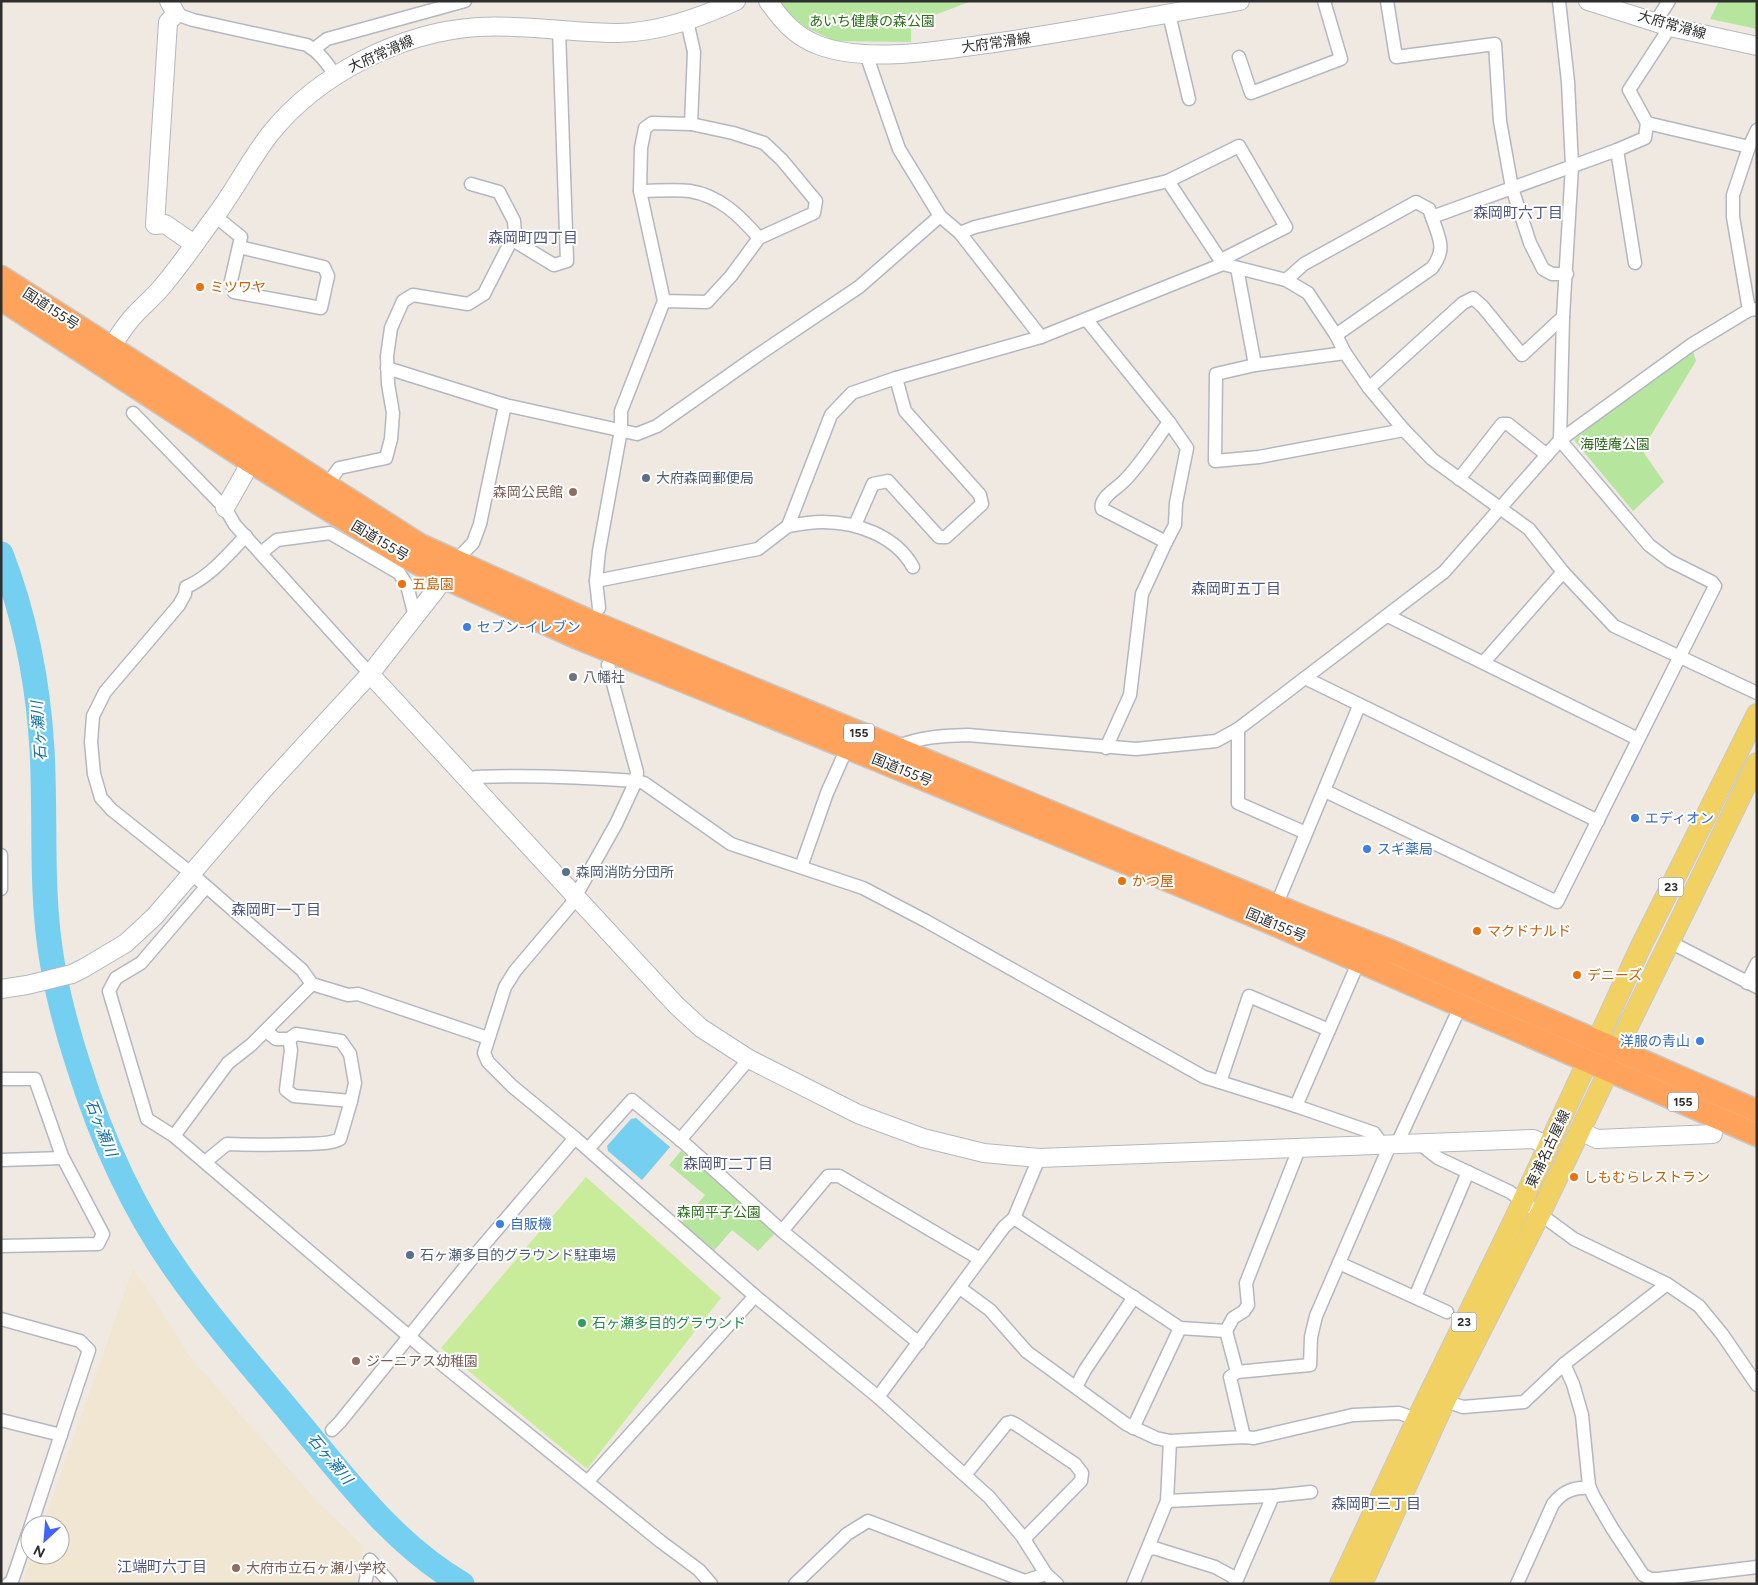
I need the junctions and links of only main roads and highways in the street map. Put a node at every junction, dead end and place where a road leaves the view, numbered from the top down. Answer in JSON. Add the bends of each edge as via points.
{"nodes":[{"id":1,"x":1,"y":277,"type":"edge"},
{"id":2,"x":1,"y":299,"type":"edge"},
{"id":3,"x":105,"y":356,"type":"junction"},
{"id":4,"x":450,"y":569,"type":"junction"},
{"id":5,"x":1757,"y":714,"type":"edge"},
{"id":6,"x":1757,"y":763,"type":"edge"},
{"id":7,"x":1603,"y":1056,"type":"junction"},
{"id":8,"x":1757,"y":1112,"type":"edge"},
{"id":9,"x":1757,"y":1135,"type":"edge"},
{"id":10,"x":1340,"y":1584,"type":"edge"},
{"id":11,"x":1362,"y":1584,"type":"edge"}],
"edges":[{"from":1,"to":3,"type":"highway","name":"国道155号","number":"155"},
{"from":2,"to":3,"type":"highway","name":"国道155号","number":"155"},
{"from":3,"to":4,"type":"highway","name":"国道155号","number":"155","via":[[327,485],[420,545]]},
{"from":3,"to":4,"type":"highway","name":"国道155号","number":"155","via":[[250,462],[404,556]]},
{"from":4,"to":7,"type":"highway","name":"国道155号","number":"155","via":[[585,619],[1393,952]]},
{"from":4,"to":7,"type":"highway","name":"国道155号","number":"155","via":[[578,638],[1461,1005]]},
{"from":5,"to":7,"type":"main road","name":"東浦名古屋線","number":"23","via":[[1646,937]]},
{"from":6,"to":7,"type":"main road","name":"東浦名古屋線","number":"23","via":[[1670,942]]},
{"from":7,"to":8,"type":"highway","name":"国道155号","number":"155"},
{"from":7,"to":9,"type":"highway","name":"国道155号","number":"155"},
{"from":7,"to":10,"type":"main road","name":"東浦名古屋線","number":"23","via":[[1549,1146]]},
{"from":7,"to":11,"type":"main road","name":"東浦名古屋線","number":"23","via":[[1580,1131],[1445,1401]]}]}
